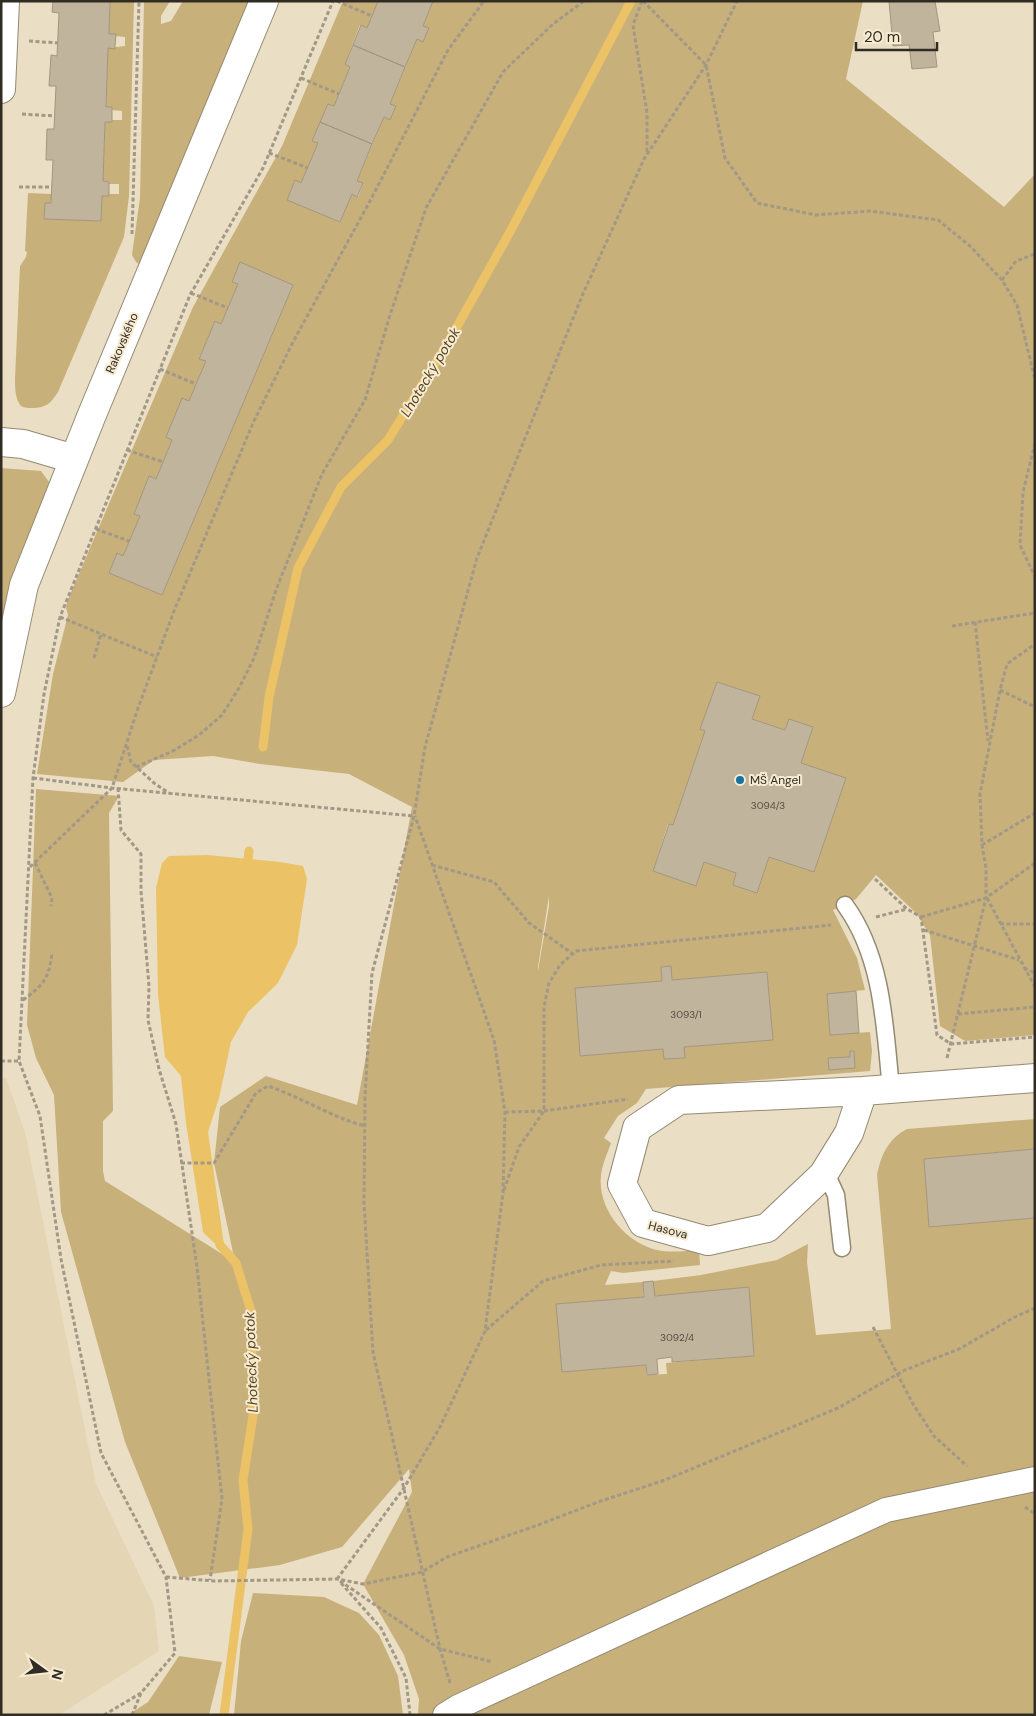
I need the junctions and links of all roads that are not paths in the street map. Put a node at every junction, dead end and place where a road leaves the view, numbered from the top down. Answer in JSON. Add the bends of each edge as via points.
{"nodes":[{"id":1,"x":5,"y":1,"type":"edge"},
{"id":2,"x":264,"y":1,"type":"edge"},
{"id":3,"x":1,"y":89,"type":"edge"},
{"id":4,"x":1,"y":442,"type":"edge"},
{"id":5,"x":74,"y":459,"type":"junction"},
{"id":6,"x":1,"y":693,"type":"edge"},
{"id":7,"x":845,"y":905,"type":"dead end"},
{"id":8,"x":1035,"y":1078,"type":"edge"},
{"id":9,"x":891,"y":1090,"type":"junction"},
{"id":10,"x":864,"y":1091,"type":"junction"},
{"id":11,"x":825,"y":1171,"type":"junction"},
{"id":12,"x":842,"y":1248,"type":"dead end"},
{"id":13,"x":1035,"y":1479,"type":"edge"},
{"id":14,"x":451,"y":1711,"type":"edge"}],
"edges":[{"from":1,"to":3,"type":"street"},
{"from":2,"to":5,"type":"street","name":"Rakovského"},
{"from":4,"to":5,"type":"street","via":[[23,444]]},
{"from":5,"to":6,"type":"street","name":"Rakovského","via":[[24,585]]},
{"from":7,"to":9,"type":"lane","via":[[857,922],[878,981]]},
{"from":8,"to":9,"type":"street","name":"Hasova"},
{"from":9,"to":10,"type":"street","name":"Hasova"},
{"from":10,"to":11,"type":"street","name":"Hasova","via":[[850,1133]]},
{"from":10,"to":11,"type":"street","name":"Hasova","via":[[679,1100],[637,1128],[622,1184],[643,1224],[708,1241],[766,1228]]},
{"from":11,"to":12,"type":"lane","via":[[836,1195]]},
{"from":13,"to":14,"type":"street","via":[[886,1510]]}]}
